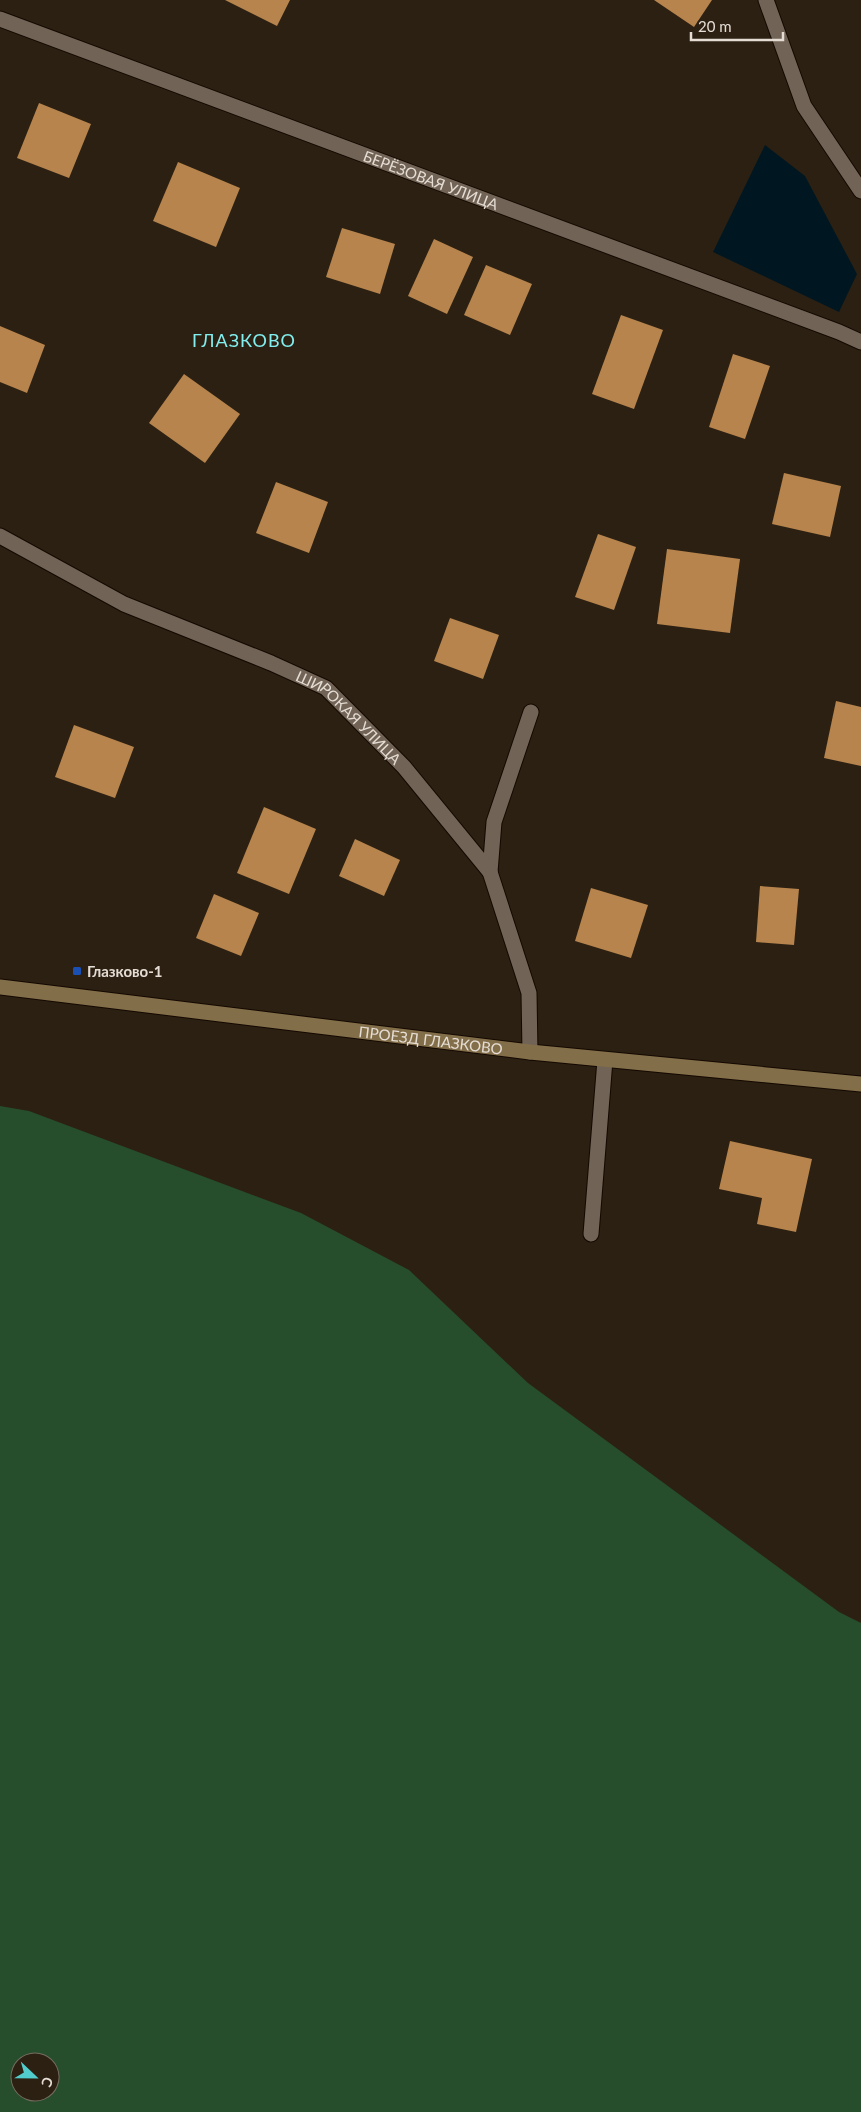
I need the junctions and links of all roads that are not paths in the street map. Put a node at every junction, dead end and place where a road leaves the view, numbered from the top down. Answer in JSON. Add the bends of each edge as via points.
{"nodes":[{"id":1,"x":766,"y":0,"type":"edge"},
{"id":2,"x":0,"y":19,"type":"edge"},
{"id":3,"x":861,"y":191,"type":"edge"},
{"id":4,"x":861,"y":342,"type":"edge"},
{"id":5,"x":0,"y":536,"type":"edge"},
{"id":6,"x":531,"y":712,"type":"dead end"},
{"id":7,"x":490,"y":872,"type":"junction"},
{"id":8,"x":0,"y":987,"type":"edge"},
{"id":9,"x":530,"y":1052,"type":"junction"},
{"id":10,"x":605,"y":1060,"type":"junction"},
{"id":11,"x":861,"y":1084,"type":"edge"},
{"id":12,"x":591,"y":1234,"type":"dead end"}],
"edges":[{"from":1,"to":3,"type":"street","via":[[804,106]]},
{"from":2,"to":4,"type":"street","name":"БЕРЁЗОВАЯ УЛИЦА"},
{"from":5,"to":7,"type":"street","name":"ШИРОКАЯ УЛИЦА","via":[[124,604],[326,688],[404,767]]},
{"from":6,"to":7,"type":"street","via":[[494,822]]},
{"from":7,"to":9,"type":"street","name":"ШИРОКАЯ УЛИЦА","via":[[529,993]]},
{"from":8,"to":9,"type":"main road","name":"ПРОЕЗД ГЛАЗКОВО"},
{"from":9,"to":10,"type":"main road","name":"ПРОЕЗД ГЛАЗКОВО"},
{"from":10,"to":11,"type":"main road","name":"ПРОЕЗД ГЛАЗКОВО"},
{"from":10,"to":12,"type":"street"}]}
